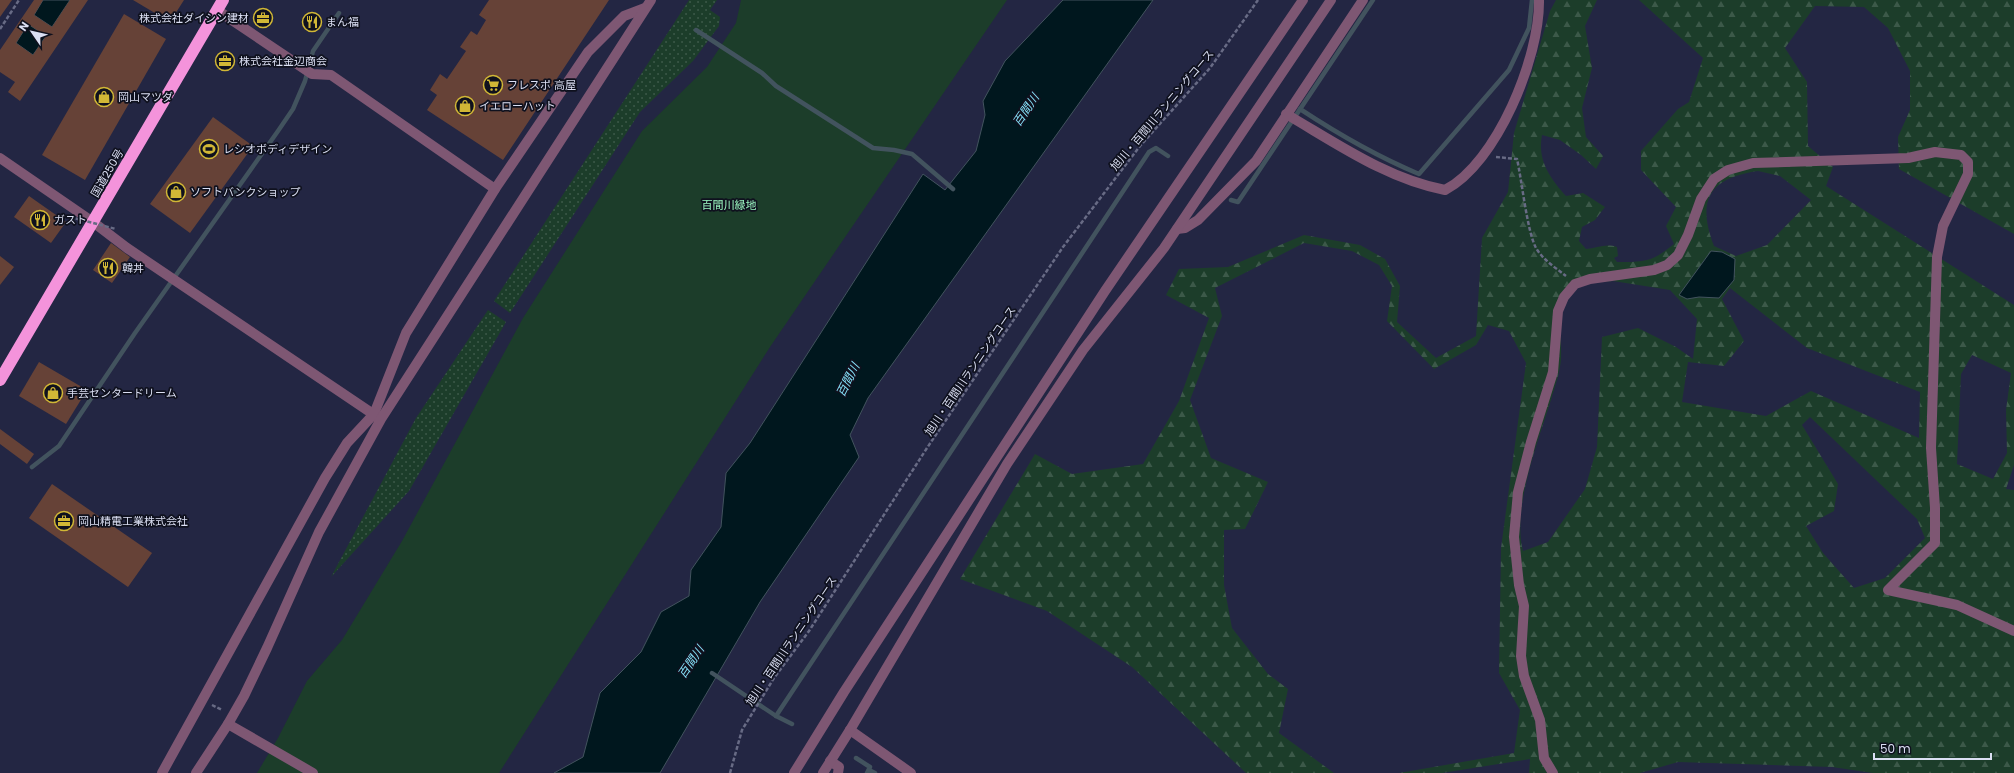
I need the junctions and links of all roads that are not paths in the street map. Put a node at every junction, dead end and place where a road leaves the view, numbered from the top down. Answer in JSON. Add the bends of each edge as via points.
{"nodes":[{"id":1,"x":1303,"y":0,"type":"edge"},
{"id":2,"x":1331,"y":0,"type":"edge"},
{"id":3,"x":1363,"y":0,"type":"edge"},
{"id":4,"x":1539,"y":0,"type":"edge"},
{"id":5,"x":648,"y":4,"type":"edge"},
{"id":6,"x":220,"y":5,"type":"edge"},
{"id":7,"x":1291,"y":117,"type":"junction"},
{"id":8,"x":0,"y":158,"type":"edge"},
{"id":9,"x":495,"y":189,"type":"junction"},
{"id":10,"x":93,"y":222,"type":"junction"},
{"id":11,"x":1177,"y":229,"type":"junction"},
{"id":12,"x":0,"y":380,"type":"edge"},
{"id":13,"x":378,"y":417,"type":"junction"},
{"id":14,"x":2014,"y":631,"type":"edge"},
{"id":15,"x":228,"y":724,"type":"junction"},
{"id":16,"x":850,"y":730,"type":"junction"},
{"id":17,"x":830,"y":761,"type":"junction"},
{"id":18,"x":162,"y":773,"type":"edge"},
{"id":19,"x":196,"y":773,"type":"edge"},
{"id":20,"x":313,"y":773,"type":"edge"},
{"id":21,"x":794,"y":773,"type":"edge"},
{"id":22,"x":823,"y":773,"type":"edge"},
{"id":23,"x":838,"y":773,"type":"edge"},
{"id":24,"x":911,"y":773,"type":"edge"},
{"id":25,"x":1553,"y":773,"type":"edge"}],
"edges":[{"from":1,"to":21,"type":"street","via":[[1105,291]]},
{"from":2,"to":11,"type":"street"},
{"from":3,"to":7,"type":"street"},
{"from":4,"to":7,"type":"street","via":[[1535,39],[1526,74],[1501,126],[1484,155],[1455,185],[1445,190],[1386,169],[1347,150]]},
{"from":5,"to":9,"type":"street","via":[[624,16],[588,52]]},
{"from":5,"to":13,"type":"street"},
{"from":6,"to":9,"type":"street","via":[[308,72],[331,75]]},
{"from":6,"to":10,"type":"highway","name":"国道250号"},
{"from":7,"to":11,"type":"street","via":[[1256,161],[1198,220],[1185,228]]},
{"from":8,"to":10,"type":"street"},
{"from":9,"to":13,"type":"street","via":[[406,333]]},
{"from":10,"to":12,"type":"highway","name":"国道250号"},
{"from":10,"to":13,"type":"street"},
{"from":11,"to":16,"type":"street","via":[[1084,350],[1007,464]]},
{"from":13,"to":15,"type":"street","via":[[319,532],[267,648]]},
{"from":13,"to":18,"type":"street","via":[[347,443],[325,478]]},
{"from":14,"to":25,"type":"street","via":[[1957,605],[1888,590],[1934,544],[1935,508],[1931,448],[1937,257],[1943,226],[1968,174],[1968,162],[1961,155],[1935,152],[1908,158],[1753,163],[1728,170],[1714,179],[1701,199],[1688,235],[1678,254],[1667,265],[1654,270],[1590,279],[1575,284],[1564,297],[1558,311],[1553,372],[1518,492],[1514,537],[1524,606],[1521,656],[1524,676],[1540,720],[1544,758]]},
{"from":15,"to":19,"type":"street"},
{"from":15,"to":20,"type":"street"},
{"from":16,"to":17,"type":"street"},
{"from":16,"to":24,"type":"street"},
{"from":17,"to":22,"type":"street"},
{"from":17,"to":23,"type":"street","via":[[839,767]]}]}
